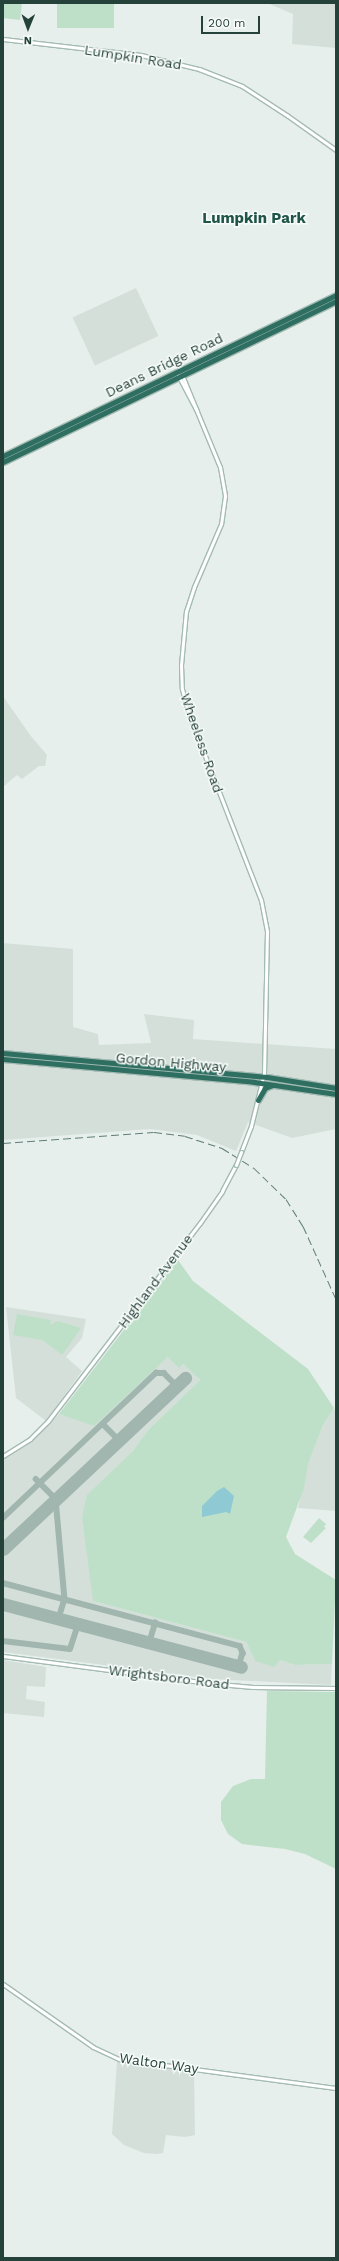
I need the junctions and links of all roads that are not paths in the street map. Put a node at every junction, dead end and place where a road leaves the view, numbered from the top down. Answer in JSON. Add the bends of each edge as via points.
{"nodes":[{"id":1,"x":3,"y":39,"type":"edge"},
{"id":2,"x":336,"y":150,"type":"edge"},
{"id":3,"x":336,"y":295,"type":"edge"},
{"id":4,"x":336,"y":301,"type":"edge"},
{"id":5,"x":180,"y":374,"type":"junction"},
{"id":6,"x":3,"y":456,"type":"edge"},
{"id":7,"x":3,"y":462,"type":"edge"},
{"id":8,"x":3,"y":1053,"type":"edge"},
{"id":9,"x":3,"y":1059,"type":"edge"},
{"id":10,"x":262,"y":1080,"type":"junction"},
{"id":11,"x":277,"y":1084,"type":"junction"},
{"id":12,"x":336,"y":1088,"type":"edge"},
{"id":13,"x":336,"y":1094,"type":"edge"},
{"id":14,"x":258,"y":1100,"type":"junction"},
{"id":15,"x":3,"y":1456,"type":"edge"},
{"id":16,"x":3,"y":1656,"type":"edge"},
{"id":17,"x":336,"y":1688,"type":"edge"},
{"id":18,"x":3,"y":1984,"type":"edge"},
{"id":19,"x":336,"y":2088,"type":"edge"}],
"edges":[{"from":1,"to":2,"type":"main road","name":"Lumpkin Road","via":[[141,55],[199,69],[242,86]]},
{"from":3,"to":5,"type":"highway","name":"Deans Bridge Road"},
{"from":4,"to":5,"type":"highway","name":"Deans Bridge Road"},
{"from":5,"to":6,"type":"highway","name":"Deans Bridge Road"},
{"from":5,"to":7,"type":"highway","name":"Deans Bridge Road"},
{"from":5,"to":10,"type":"main road","name":"Wheeless Road","via":[[222,470],[225,490],[221,524],[186,611],[181,665],[182,689],[188,712],[261,900],[267,924],[265,1058]]},
{"from":8,"to":10,"type":"highway","name":"Gordon Highway"},
{"from":9,"to":10,"type":"highway","name":"Gordon Highway"},
{"from":10,"to":11,"type":"highway","name":"Gordon Highway"},
{"from":10,"to":12,"type":"highway","name":"Gordon Highway"},
{"from":10,"to":14,"type":"main road","name":"Highland Avenue"},
{"from":11,"to":13,"type":"highway","name":"Gordon Highway"},
{"from":11,"to":14,"type":"highway","via":[[265,1088]]},
{"from":14,"to":15,"type":"main road","name":"Highland Avenue","bridge":true,"via":[[236,1165],[200,1223],[48,1420],[30,1439]]},
{"from":16,"to":17,"type":"main road","name":"Wrightsboro Road","via":[[208,1683],[253,1687]]},
{"from":18,"to":19,"type":"main road","name":"Walton Way","via":[[92,2047],[119,2059]]}]}
